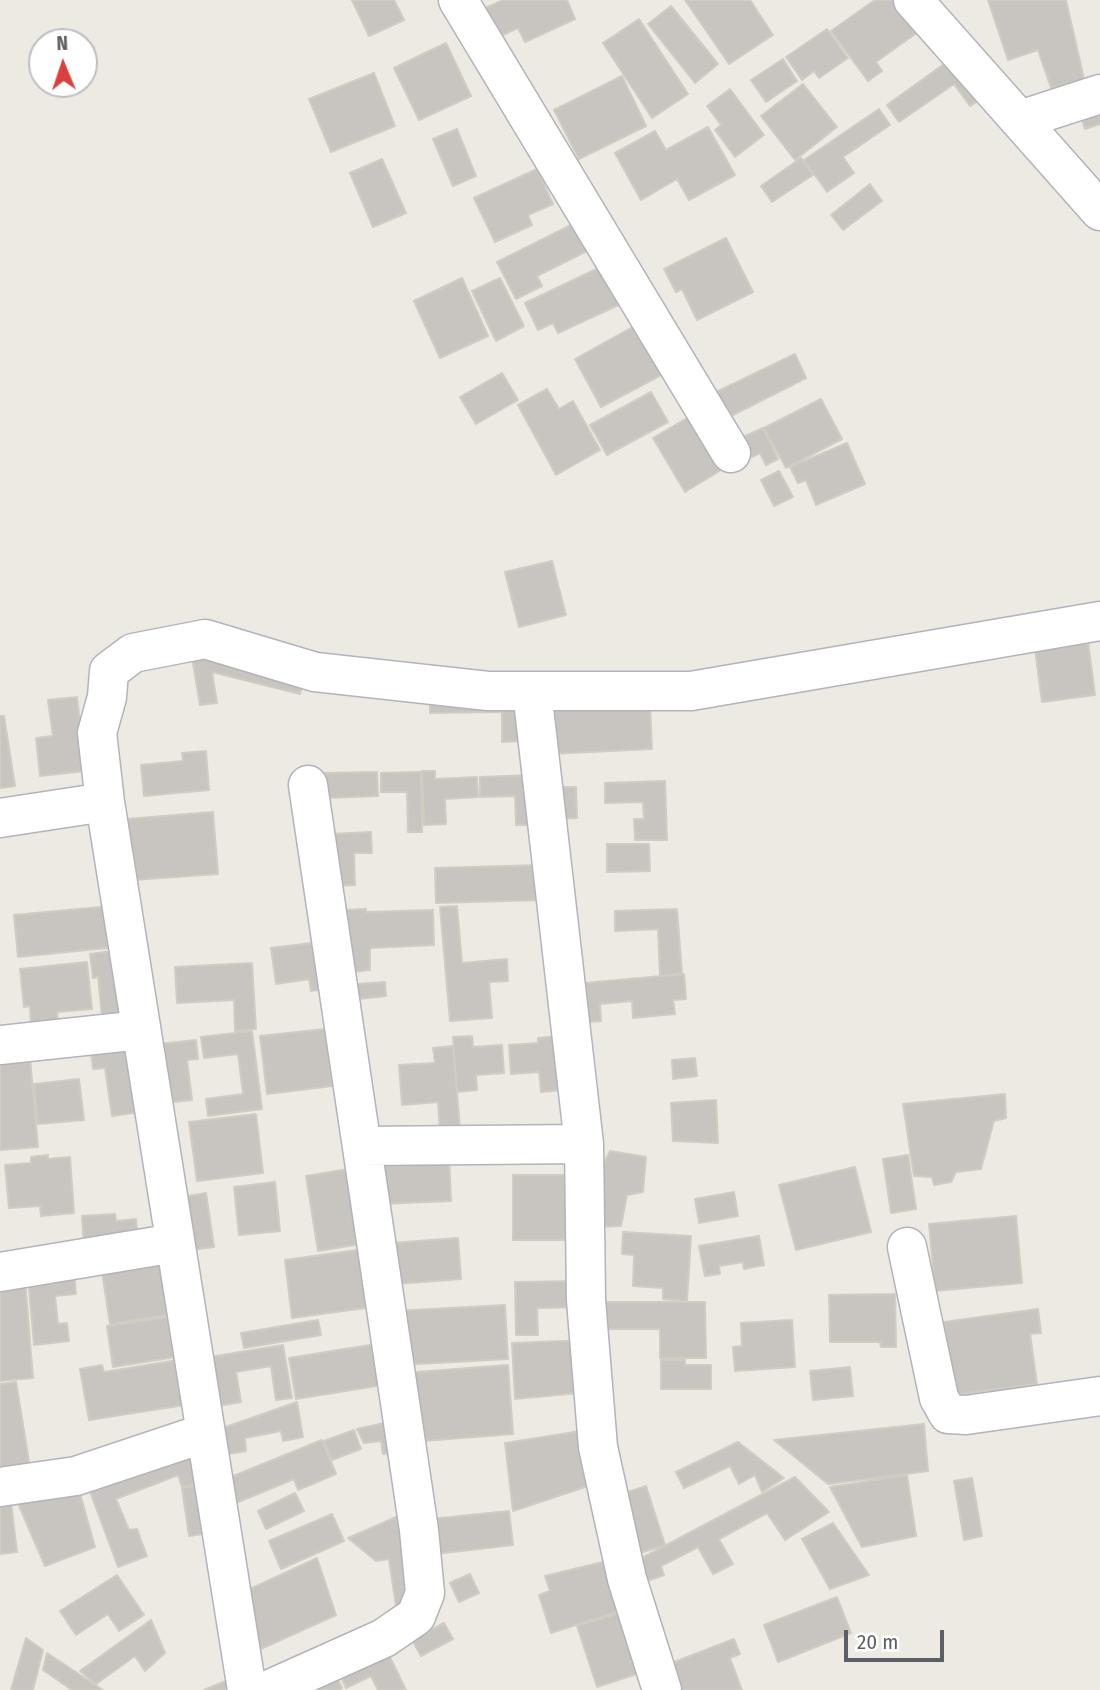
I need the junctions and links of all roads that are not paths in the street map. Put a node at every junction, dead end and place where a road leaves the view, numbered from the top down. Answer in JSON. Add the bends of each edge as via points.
{"nodes":[{"id":1,"x":458,"y":0,"type":"edge"},
{"id":2,"x":913,"y":0,"type":"edge"},
{"id":3,"x":1100,"y":94,"type":"edge"},
{"id":4,"x":1020,"y":120,"type":"junction"},
{"id":5,"x":1100,"y":211,"type":"edge"},
{"id":6,"x":731,"y":453,"type":"dead end"},
{"id":7,"x":1100,"y":621,"type":"edge"},
{"id":8,"x":532,"y":691,"type":"junction"},
{"id":9,"x":308,"y":785,"type":"dead end"},
{"id":10,"x":105,"y":802,"type":"junction"},
{"id":11,"x":0,"y":818,"type":"edge"},
{"id":12,"x":141,"y":1030,"type":"junction"},
{"id":13,"x":0,"y":1045,"type":"edge"},
{"id":14,"x":584,"y":1144,"type":"junction"},
{"id":15,"x":362,"y":1146,"type":"junction"},
{"id":16,"x":175,"y":1242,"type":"junction"},
{"id":17,"x":906,"y":1247,"type":"dead end"},
{"id":18,"x":0,"y":1272,"type":"edge"},
{"id":19,"x":1100,"y":1396,"type":"edge"},
{"id":20,"x":205,"y":1433,"type":"junction"},
{"id":21,"x":0,"y":1487,"type":"edge"},
{"id":22,"x":247,"y":1690,"type":"edge"},
{"id":23,"x":268,"y":1690,"type":"edge"},
{"id":24,"x":662,"y":1690,"type":"edge"}],
"edges":[{"from":1,"to":6,"type":"street"},
{"from":2,"to":4,"type":"street"},
{"from":3,"to":4,"type":"street"},
{"from":4,"to":5,"type":"street"},
{"from":7,"to":8,"type":"street","via":[[691,691]]},
{"from":8,"to":10,"type":"street","via":[[488,691],[315,672],[205,639],[133,653],[109,671],[97,733]]},
{"from":8,"to":14,"type":"street"},
{"from":9,"to":15,"type":"street"},
{"from":10,"to":11,"type":"street"},
{"from":10,"to":12,"type":"street"},
{"from":12,"to":13,"type":"street"},
{"from":12,"to":16,"type":"street"},
{"from":14,"to":15,"type":"street"},
{"from":14,"to":24,"type":"street","via":[[586,1300],[598,1447],[627,1579]]},
{"from":15,"to":23,"type":"street","via":[[425,1593],[416,1616],[384,1637]]},
{"from":16,"to":18,"type":"street"},
{"from":16,"to":20,"type":"street"},
{"from":17,"to":19,"type":"street","via":[[939,1398],[948,1414]]},
{"from":20,"to":21,"type":"street","via":[[76,1476]]},
{"from":20,"to":22,"type":"street"}]}
